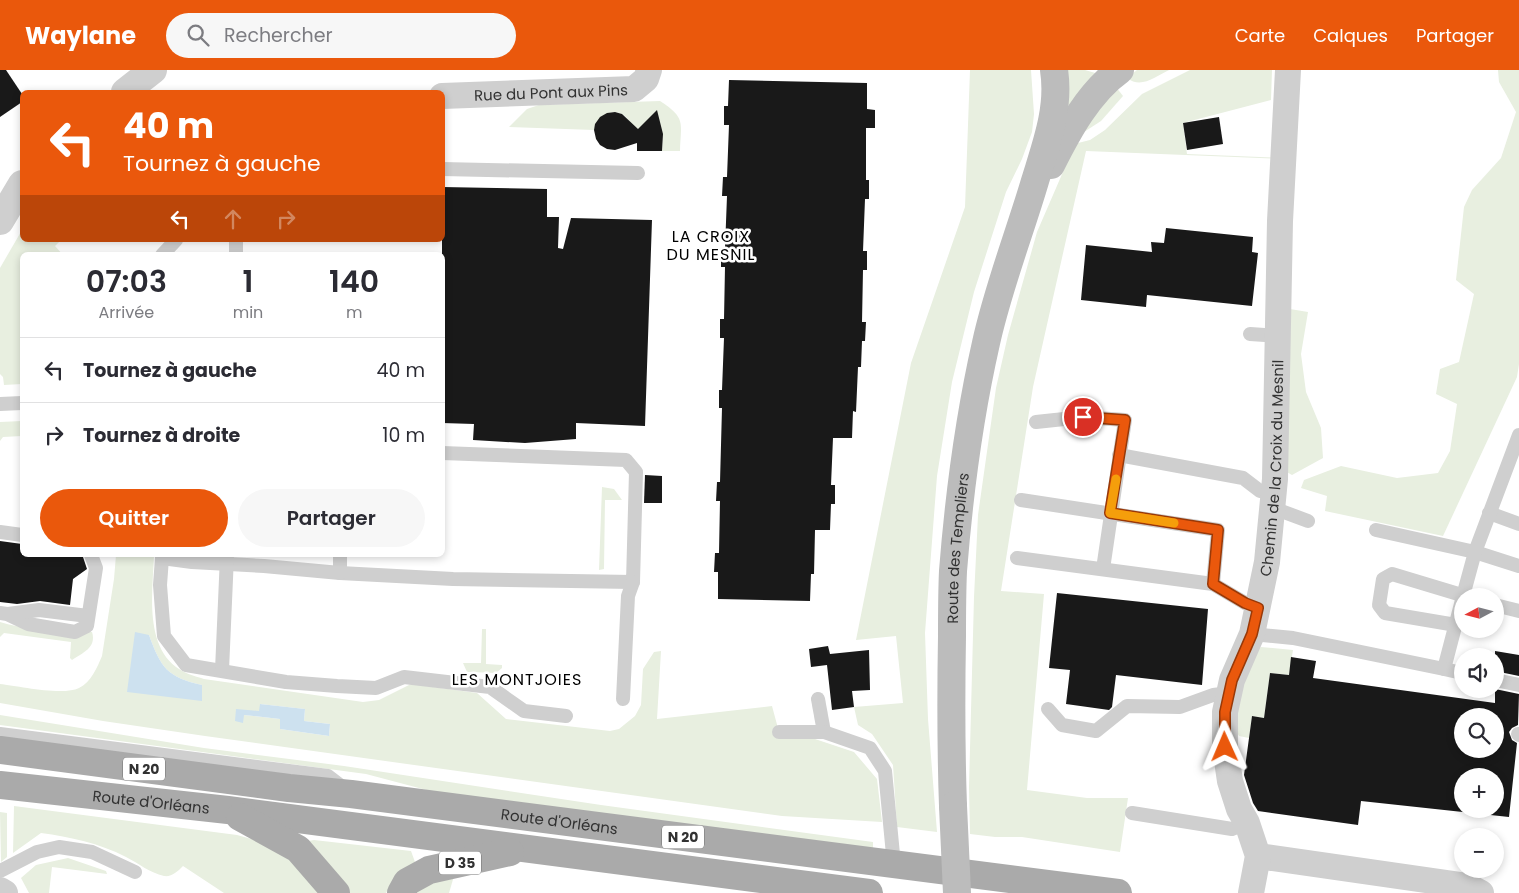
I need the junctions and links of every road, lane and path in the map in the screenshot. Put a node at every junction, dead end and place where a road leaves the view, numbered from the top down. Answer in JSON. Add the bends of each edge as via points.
{"nodes":[{"id":1,"x":153,"y":70,"type":"edge"},
{"id":2,"x":650,"y":70,"type":"edge"},
{"id":3,"x":1054,"y":70,"type":"edge"},
{"id":4,"x":1120,"y":70,"type":"edge"},
{"id":5,"x":1288,"y":70,"type":"edge"},
{"id":6,"x":128,"y":90,"type":"edge"},
{"id":7,"x":445,"y":96,"type":"edge"},
{"id":8,"x":445,"y":169,"type":"edge"},
{"id":9,"x":638,"y":173,"type":"dead end"},
{"id":10,"x":20,"y":186,"type":"edge"},
{"id":11,"x":20,"y":187,"type":"edge"},
{"id":12,"x":0,"y":203,"type":"edge"},
{"id":13,"x":1025,"y":214,"type":"junction"},
{"id":14,"x":0,"y":221,"type":"edge"},
{"id":15,"x":174,"y":242,"type":"edge"},
{"id":16,"x":165,"y":252,"type":"edge"},
{"id":17,"x":1250,"y":334,"type":"dead end"},
{"id":18,"x":1278,"y":336,"type":"junction"},
{"id":19,"x":20,"y":403,"type":"edge"},
{"id":20,"x":0,"y":404,"type":"edge"},
{"id":21,"x":1036,"y":422,"type":"dead end"},
{"id":22,"x":1519,"y":435,"type":"edge"},
{"id":23,"x":445,"y":453,"type":"edge"},
{"id":24,"x":1119,"y":456,"type":"junction"},
{"id":25,"x":1021,"y":500,"type":"dead end"},
{"id":26,"x":1273,"y":501,"type":"junction"},
{"id":27,"x":1110,"y":513,"type":"junction"},
{"id":28,"x":1489,"y":513,"type":"junction"},
{"id":29,"x":1308,"y":521,"type":"dead end"},
{"id":30,"x":1519,"y":524,"type":"edge"},
{"id":31,"x":1376,"y":530,"type":"dead end"},
{"id":32,"x":0,"y":532,"type":"edge"},
{"id":33,"x":20,"y":535,"type":"edge"},
{"id":34,"x":1475,"y":552,"type":"junction"},
{"id":35,"x":92,"y":557,"type":"edge"},
{"id":36,"x":162,"y":557,"type":"edge"},
{"id":37,"x":177,"y":557,"type":"edge"},
{"id":38,"x":340,"y":557,"type":"edge"},
{"id":39,"x":1017,"y":558,"type":"dead end"},
{"id":40,"x":208,"y":559,"type":"edge"},
{"id":41,"x":226,"y":559,"type":"edge"},
{"id":42,"x":1519,"y":566,"type":"edge"},
{"id":43,"x":1103,"y":569,"type":"junction"},
{"id":44,"x":340,"y":573,"type":"junction"},
{"id":45,"x":633,"y":582,"type":"junction"},
{"id":46,"x":1213,"y":584,"type":"junction"},
{"id":47,"x":1466,"y":588,"type":"edge"},
{"id":48,"x":1454,"y":594,"type":"edge"},
{"id":49,"x":1504,"y":607,"type":"edge"},
{"id":50,"x":1258,"y":608,"type":"junction"},
{"id":51,"x":1519,"y":611,"type":"edge"},
{"id":52,"x":4,"y":613,"type":"edge"},
{"id":53,"x":1454,"y":626,"type":"edge"},
{"id":54,"x":1454,"y":633,"type":"edge"},
{"id":55,"x":1252,"y":634,"type":"junction"},
{"id":56,"x":1444,"y":669,"type":"junction"},
{"id":57,"x":222,"y":670,"type":"junction"},
{"id":58,"x":1454,"y":671,"type":"edge"},
{"id":59,"x":1504,"y":682,"type":"edge"},
{"id":60,"x":1519,"y":685,"type":"edge"},
{"id":61,"x":1230,"y":693,"type":"junction"},
{"id":62,"x":623,"y":698,"type":"dead end"},
{"id":63,"x":818,"y":699,"type":"dead end"},
{"id":64,"x":1048,"y":709,"type":"dead end"},
{"id":65,"x":566,"y":716,"type":"dead end"},
{"id":66,"x":779,"y":732,"type":"dead end"},
{"id":67,"x":824,"y":732,"type":"junction"},
{"id":68,"x":0,"y":734,"type":"edge"},
{"id":69,"x":0,"y":750,"type":"edge"},
{"id":70,"x":0,"y":785,"type":"edge"},
{"id":71,"x":351,"y":794,"type":"junction"},
{"id":72,"x":228,"y":810,"type":"junction"},
{"id":73,"x":1132,"y":813,"type":"dead end"},
{"id":74,"x":1247,"y":823,"type":"junction"},
{"id":75,"x":529,"y":848,"type":"junction"},
{"id":76,"x":1258,"y":856,"type":"junction"},
{"id":77,"x":894,"y":864,"type":"junction"},
{"id":78,"x":0,"y":871,"type":"edge"},
{"id":79,"x":135,"y":872,"type":"dead end"},
{"id":80,"x":0,"y":890,"type":"edge"},
{"id":81,"x":5,"y":893,"type":"edge"},
{"id":82,"x":336,"y":893,"type":"edge"},
{"id":83,"x":401,"y":893,"type":"edge"},
{"id":84,"x":869,"y":893,"type":"edge"},
{"id":85,"x":957,"y":893,"type":"edge"},
{"id":86,"x":1118,"y":893,"type":"edge"},
{"id":87,"x":1251,"y":893,"type":"edge"},
{"id":88,"x":1481,"y":893,"type":"edge"}],
"edges":[{"from":1,"to":6,"type":"street"},
{"from":2,"to":7,"type":"street","name":"Rue du Pont aux Pins","via":[[646,79],[634,89]]},
{"from":3,"to":13,"type":"main road","name":"Route des Templiers","via":[[1056,98],[1051,124]]},
{"from":4,"to":13,"type":"main road","name":"Route des Templiers","via":[[1094,96],[1076,121]]},
{"from":5,"to":18,"type":"street","name":"Chemin de la Croix du Mesnil"},
{"from":8,"to":9,"type":"lane"},
{"from":10,"to":12,"type":"street"},
{"from":11,"to":14,"type":"street"},
{"from":13,"to":85,"type":"main road","name":"Route des Templiers","bridge":true,"via":[[986,342],[960,488],[953,573],[951,684]]},
{"from":15,"to":16,"type":"lane"},
{"from":17,"to":18,"type":"lane"},
{"from":18,"to":26,"type":"street","name":"Chemin de la Croix du Mesnil"},
{"from":19,"to":20,"type":"lane"},
{"from":21,"to":24,"type":"lane","via":[[1083,417],[1125,420]]},
{"from":22,"to":28,"type":"lane"},
{"from":23,"to":45,"type":"lane","via":[[626,460],[636,472]]},
{"from":24,"to":26,"type":"lane","via":[[1243,478]]},
{"from":24,"to":27,"type":"lane"},
{"from":25,"to":27,"type":"lane"},
{"from":26,"to":29,"type":"lane"},
{"from":26,"to":50,"type":"street","name":"Chemin de la Croix du Mesnil","via":[[1267,562]]},
{"from":27,"to":43,"type":"lane"},
{"from":27,"to":46,"type":"lane","via":[[1218,530]]},
{"from":28,"to":30,"type":"lane"},
{"from":28,"to":34,"type":"lane"},
{"from":31,"to":34,"type":"lane"},
{"from":32,"to":33,"type":"lane"},
{"from":34,"to":42,"type":"lane"},
{"from":34,"to":47,"type":"lane"},
{"from":35,"to":52,"type":"lane","via":[[96,568],[86,626],[75,632],[28,624]]},
{"from":36,"to":57,"type":"lane","via":[[160,585],[164,636],[186,665]]},
{"from":37,"to":40,"type":"lane"},
{"from":38,"to":44,"type":"lane"},
{"from":39,"to":43,"type":"lane"},
{"from":40,"to":41,"type":"lane"},
{"from":41,"to":44,"type":"lane"},
{"from":41,"to":57,"type":"lane"},
{"from":43,"to":46,"type":"lane"},
{"from":44,"to":45,"type":"lane","via":[[453,579]]},
{"from":45,"to":62,"type":"lane","via":[[628,596]]},
{"from":46,"to":50,"type":"lane"},
{"from":48,"to":53,"type":"lane","via":[[1392,574],[1383,580],[1379,605],[1385,613]]},
{"from":49,"to":51,"type":"lane"},
{"from":50,"to":55,"type":"street","name":"Chemin de la Croix du Mesnil"},
{"from":54,"to":56,"type":"lane"},
{"from":55,"to":56,"type":"lane","via":[[1293,638]]},
{"from":55,"to":61,"type":"street","name":"Chemin de la Croix du Mesnil","via":[[1232,680]]},
{"from":56,"to":58,"type":"lane"},
{"from":57,"to":65,"type":"lane","via":[[286,682],[337,686],[376,688],[404,677],[490,688],[524,710]]},
{"from":59,"to":60,"type":"lane"},
{"from":61,"to":64,"type":"lane","via":[[1213,695],[1180,707],[1127,706],[1096,731],[1062,725]]},
{"from":61,"to":74,"type":"street","name":"Chemin de la Croix du Mesnil","via":[[1225,712],[1225,747],[1230,781]]},
{"from":63,"to":67,"type":"lane"},
{"from":66,"to":67,"type":"lane"},
{"from":67,"to":77,"type":"lane","via":[[870,748],[885,771]]},
{"from":68,"to":71,"type":"lane","via":[[328,776]]},
{"from":69,"to":71,"type":"main road","name":"Route d'Orléans","number":"N 20"},
{"from":70,"to":72,"type":"main road","name":"Route d'Orléans","number":"N 20"},
{"from":71,"to":77,"type":"main road","name":"Route d'Orléans","number":"N 20"},
{"from":72,"to":75,"type":"main road","name":"Route d'Orléans","number":"N 20"},
{"from":72,"to":82,"type":"main road","via":[[298,849]]},
{"from":73,"to":74,"type":"lane","via":[[1232,829]]},
{"from":74,"to":76,"type":"street","name":"Chemin de la Croix du Mesnil"},
{"from":75,"to":83,"type":"main road","number":"D 35","via":[[429,870],[407,882]]},
{"from":75,"to":84,"type":"main road","name":"Route d'Orléans","number":"N 20"},
{"from":76,"to":87,"type":"street","name":"Chemin de la Croix du Mesnil"},
{"from":76,"to":88,"type":"street","via":[[1468,886]]},
{"from":77,"to":86,"type":"main road","name":"Route d'Orléans","number":"N 20"},
{"from":78,"to":79,"type":"lane","via":[[37,852],[59,848],[92,852]]},
{"from":80,"to":81,"type":"street"}]}
